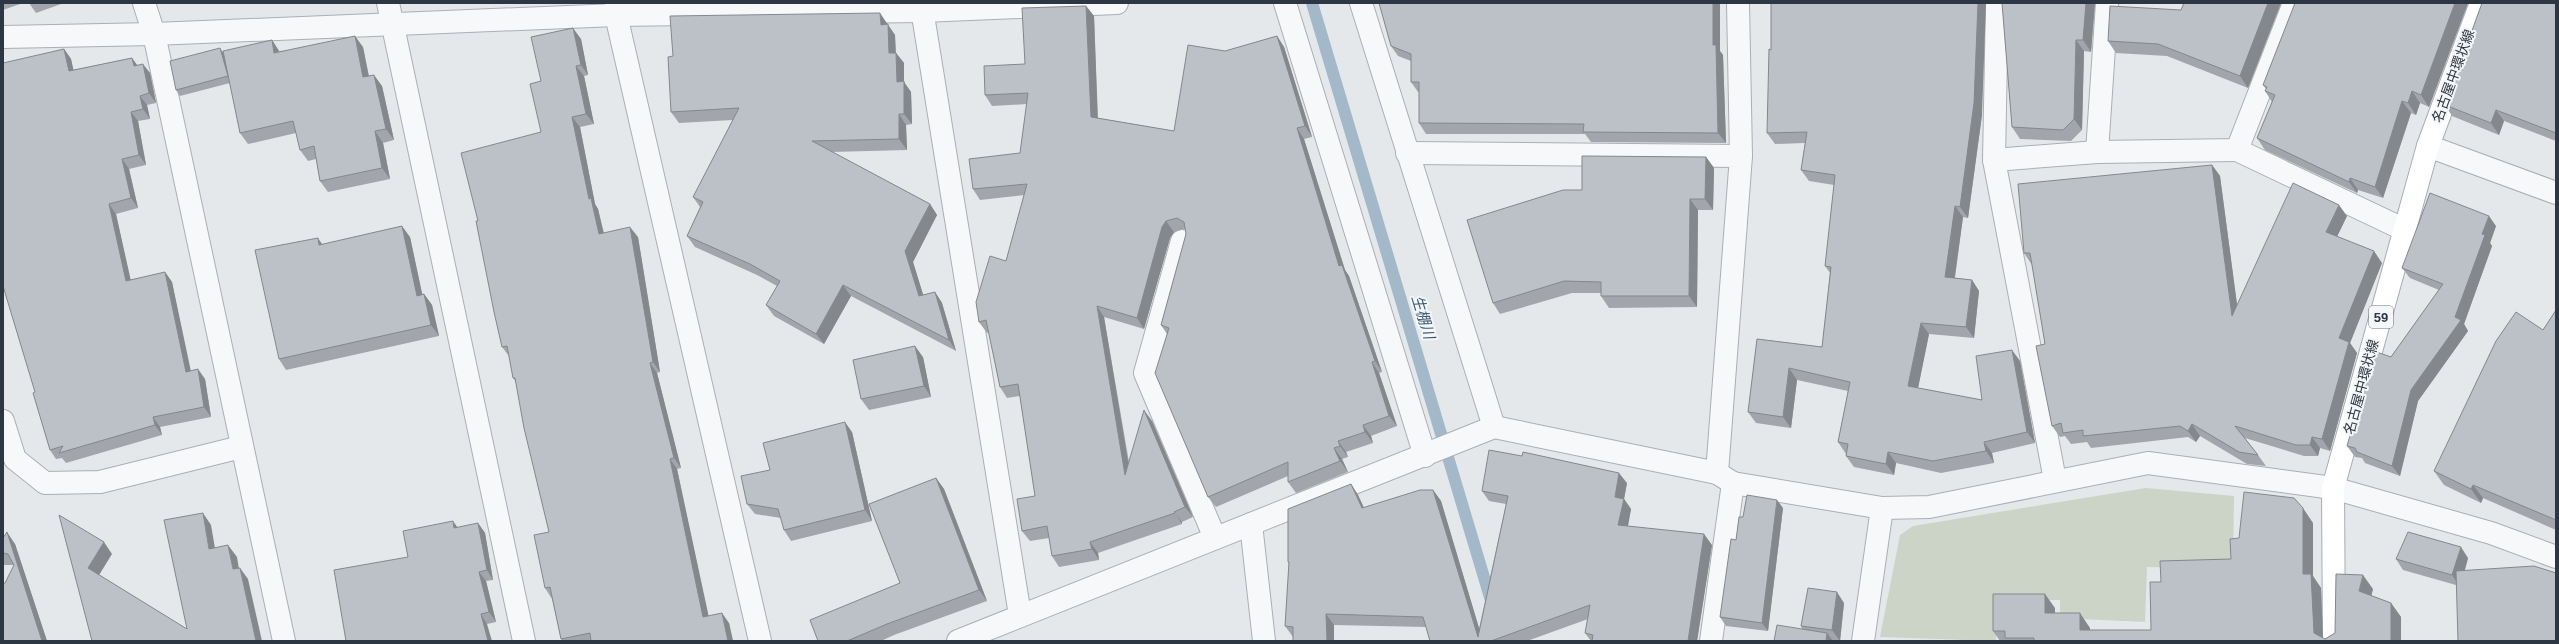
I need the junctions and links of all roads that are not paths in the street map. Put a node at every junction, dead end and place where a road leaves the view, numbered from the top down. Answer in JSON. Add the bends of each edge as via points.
{"nodes":[{"id":1,"x":144,"y":3,"type":"edge"},
{"id":2,"x":1117,"y":3,"type":"edge"},
{"id":3,"x":1285,"y":3,"type":"edge"},
{"id":4,"x":1362,"y":3,"type":"edge"},
{"id":5,"x":1738,"y":3,"type":"edge"},
{"id":6,"x":1997,"y":3,"type":"edge"},
{"id":7,"x":2107,"y":3,"type":"edge"},
{"id":8,"x":2294,"y":3,"type":"edge"},
{"id":9,"x":2481,"y":3,"type":"edge"},
{"id":10,"x":921,"y":7,"type":"edge"},
{"id":11,"x":616,"y":9,"type":"edge"},
{"id":12,"x":389,"y":13,"type":"edge"},
{"id":13,"x":154,"y":34,"type":"junction"},
{"id":14,"x":3,"y":37,"type":"edge"},
{"id":15,"x":2428,"y":146,"type":"junction"},
{"id":16,"x":2237,"y":150,"type":"junction"},
{"id":17,"x":2097,"y":152,"type":"junction"},
{"id":18,"x":1407,"y":153,"type":"junction"},
{"id":19,"x":1741,"y":156,"type":"junction"},
{"id":20,"x":1994,"y":160,"type":"junction"},
{"id":21,"x":2556,"y":193,"type":"edge"},
{"id":22,"x":2405,"y":230,"type":"junction"},
{"id":23,"x":1182,"y":241,"type":"dead end"},
{"id":24,"x":3,"y":421,"type":"edge"},
{"id":25,"x":1494,"y":427,"type":"junction"},
{"id":26,"x":241,"y":447,"type":"junction"},
{"id":27,"x":1430,"y":454,"type":"junction"},
{"id":28,"x":1725,"y":478,"type":"junction"},
{"id":29,"x":2055,"y":480,"type":"junction"},
{"id":30,"x":2333,"y":488,"type":"junction"},
{"id":31,"x":1882,"y":508,"type":"junction"},
{"id":32,"x":1251,"y":524,"type":"junction"},
{"id":33,"x":1215,"y":538,"type":"junction"},
{"id":34,"x":2556,"y":557,"type":"edge"},
{"id":35,"x":1020,"y":615,"type":"junction"},
{"id":36,"x":284,"y":641,"type":"edge"},
{"id":37,"x":524,"y":641,"type":"edge"},
{"id":38,"x":760,"y":641,"type":"edge"},
{"id":39,"x":958,"y":641,"type":"edge"},
{"id":40,"x":1264,"y":641,"type":"edge"},
{"id":41,"x":1711,"y":641,"type":"edge"},
{"id":42,"x":1863,"y":641,"type":"edge"},
{"id":43,"x":2334,"y":641,"type":"edge"}],
"edges":[{"from":1,"to":13,"type":"street"},
{"from":2,"to":10,"type":"street"},
{"from":3,"to":27,"type":"street"},
{"from":4,"to":18,"type":"street"},
{"from":5,"to":19,"type":"street"},
{"from":6,"to":20,"type":"street"},
{"from":7,"to":17,"type":"street"},
{"from":8,"to":16,"type":"street"},
{"from":9,"to":15,"type":"main road","name":"名古屋中環状線","number":"59"},
{"from":10,"to":11,"type":"street"},
{"from":10,"to":35,"type":"street"},
{"from":11,"to":12,"type":"street"},
{"from":11,"to":38,"type":"street"},
{"from":12,"to":13,"type":"street"},
{"from":12,"to":37,"type":"street"},
{"from":13,"to":14,"type":"street"},
{"from":13,"to":26,"type":"street"},
{"from":15,"to":21,"type":"street"},
{"from":15,"to":22,"type":"main road","name":"名古屋中環状線","number":"59"},
{"from":16,"to":17,"type":"street"},
{"from":16,"to":22,"type":"street"},
{"from":17,"to":20,"type":"street"},
{"from":18,"to":19,"type":"street"},
{"from":18,"to":25,"type":"street"},
{"from":19,"to":28,"type":"street"},
{"from":20,"to":29,"type":"street"},
{"from":22,"to":30,"type":"main road","name":"名古屋中環状線","number":"59"},
{"from":23,"to":33,"type":"street","via":[[1145,373]]},
{"from":24,"to":26,"type":"street","via":[[15,459],[44,483],[100,482]]},
{"from":25,"to":27,"type":"street"},
{"from":25,"to":28,"type":"street"},
{"from":26,"to":36,"type":"street"},
{"from":27,"to":32,"type":"street"},
{"from":28,"to":31,"type":"street"},
{"from":28,"to":41,"type":"street"},
{"from":29,"to":30,"type":"street","via":[[2148,463]]},
{"from":29,"to":31,"type":"street","via":[[1929,506]]},
{"from":30,"to":34,"type":"street","via":[[2491,533]]},
{"from":30,"to":43,"type":"main road","name":"名古屋中環状線","number":"59"},
{"from":31,"to":42,"type":"street"},
{"from":32,"to":33,"type":"street"},
{"from":32,"to":40,"type":"street"},
{"from":33,"to":35,"type":"street"},
{"from":35,"to":39,"type":"street"}]}
